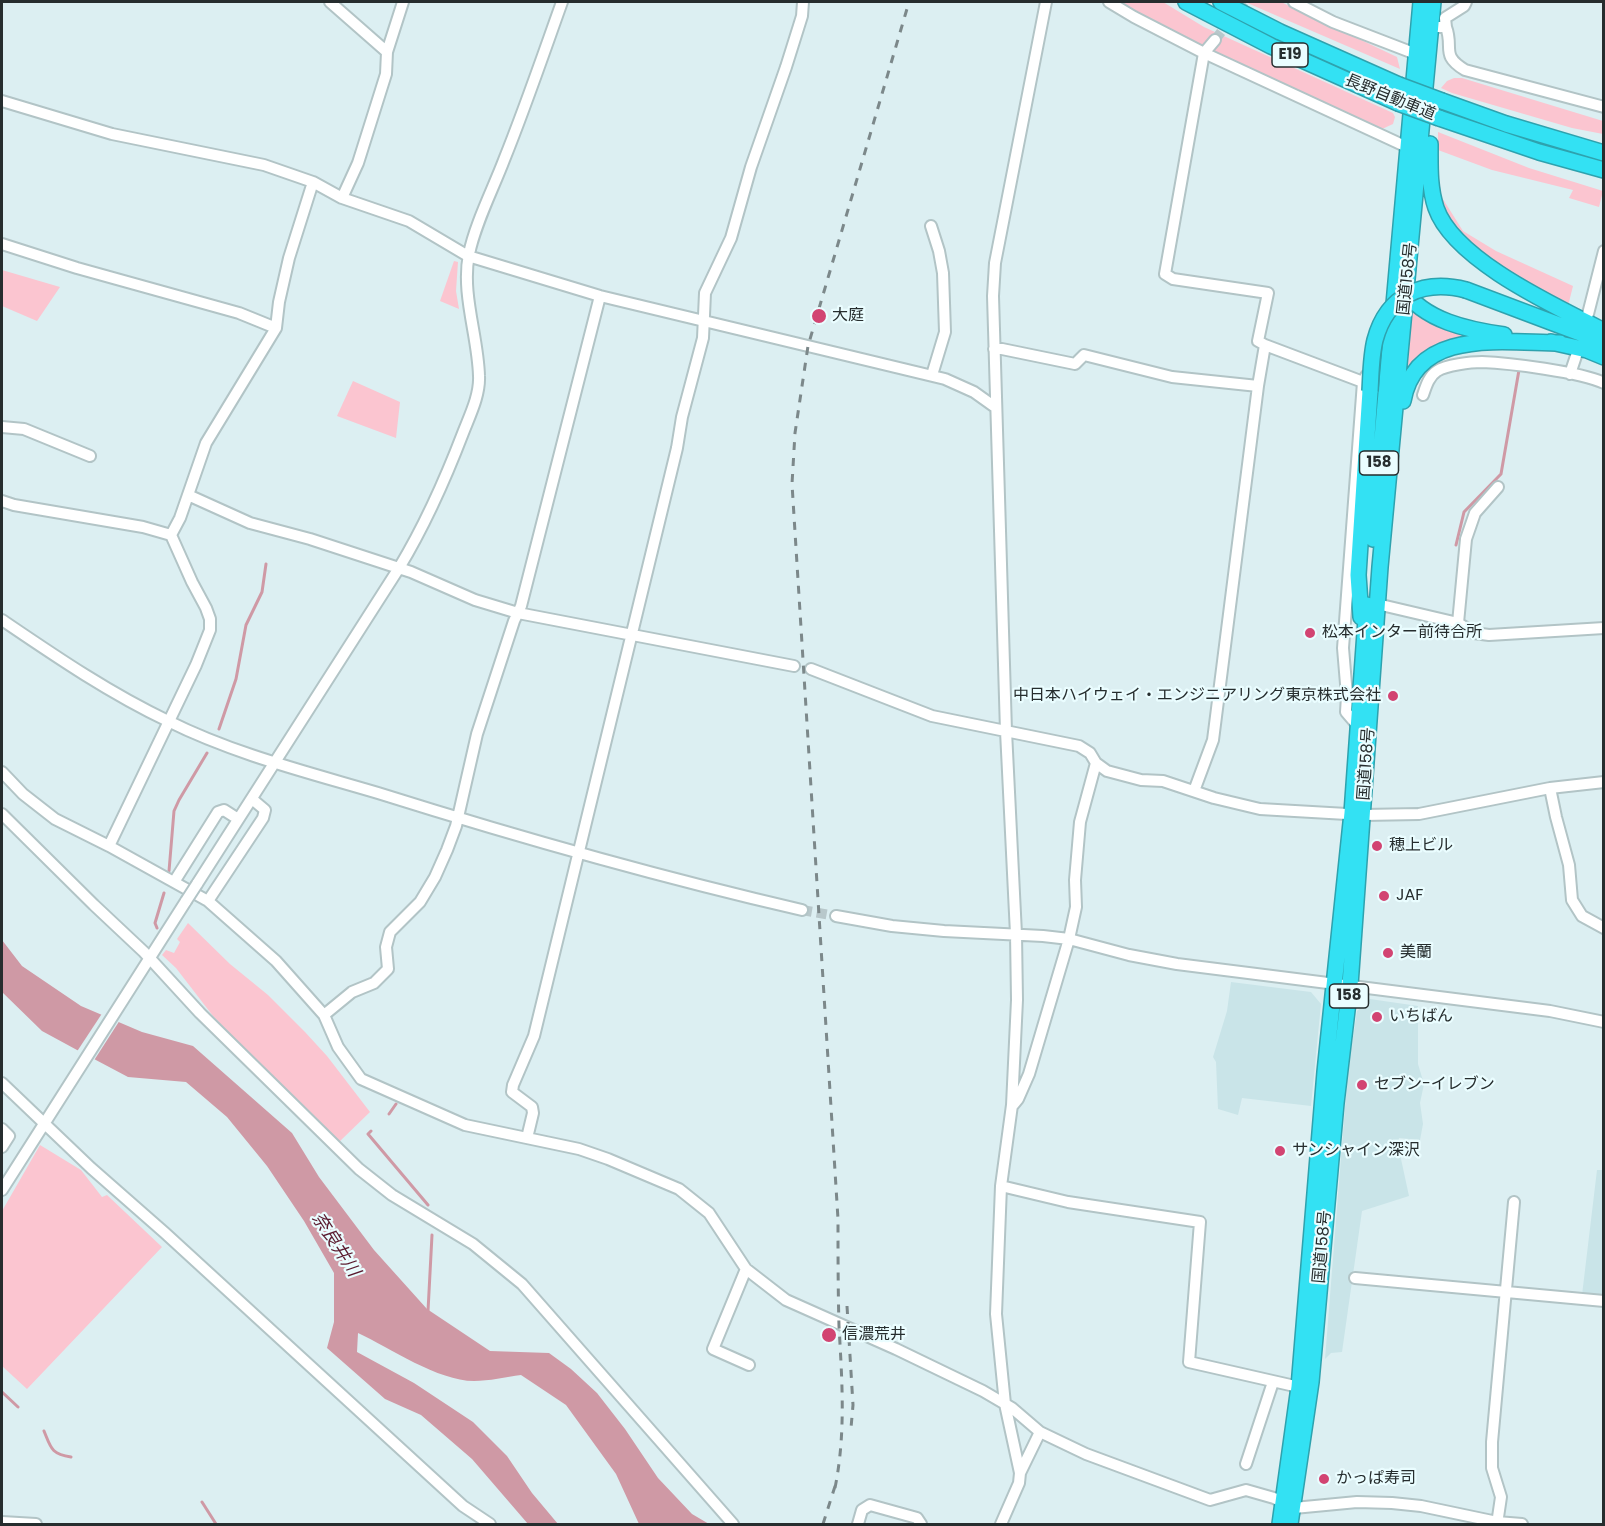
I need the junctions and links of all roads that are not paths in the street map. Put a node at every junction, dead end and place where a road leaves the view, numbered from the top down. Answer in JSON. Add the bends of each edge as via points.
{"nodes":[{"id":1,"x":330,"y":2,"type":"edge"},
{"id":2,"x":403,"y":2,"type":"edge"},
{"id":3,"x":562,"y":2,"type":"edge"},
{"id":4,"x":803,"y":2,"type":"edge"},
{"id":5,"x":1046,"y":2,"type":"edge"},
{"id":6,"x":1109,"y":2,"type":"edge"},
{"id":7,"x":1186,"y":2,"type":"edge"},
{"id":8,"x":1221,"y":2,"type":"edge"},
{"id":9,"x":1294,"y":2,"type":"edge"},
{"id":10,"x":1421,"y":2,"type":"edge"},
{"id":11,"x":1433,"y":2,"type":"edge"},
{"id":12,"x":1466,"y":2,"type":"edge"},
{"id":13,"x":1439,"y":27,"type":"junction"},
{"id":14,"x":1215,"y":40,"type":"tunnel mouth"},
{"id":15,"x":387,"y":52,"type":"junction"},
{"id":16,"x":1204,"y":53,"type":"junction"},
{"id":17,"x":1422,"y":54,"type":"junction"},
{"id":18,"x":2,"y":101,"type":"edge"},
{"id":19,"x":1442,"y":101,"type":"junction"},
{"id":20,"x":1604,"y":107,"type":"edge"},
{"id":21,"x":1604,"y":143,"type":"edge"},
{"id":22,"x":1407,"y":147,"type":"junction"},
{"id":23,"x":1539,"y":152,"type":"junction"},
{"id":24,"x":1604,"y":153,"type":"edge"},
{"id":25,"x":1604,"y":170,"type":"edge"},
{"id":26,"x":1604,"y":180,"type":"edge"},
{"id":27,"x":313,"y":182,"type":"junction"},
{"id":28,"x":342,"y":198,"type":"junction"},
{"id":29,"x":931,"y":226,"type":"dead end"},
{"id":30,"x":2,"y":244,"type":"edge"},
{"id":31,"x":1604,"y":251,"type":"edge"},
{"id":32,"x":468,"y":256,"type":"junction"},
{"id":33,"x":1395,"y":276,"type":"junction"},
{"id":34,"x":1406,"y":293,"type":"junction"},
{"id":35,"x":600,"y":296,"type":"junction"},
{"id":36,"x":1587,"y":314,"type":"dead end"},
{"id":37,"x":703,"y":320,"type":"junction"},
{"id":38,"x":276,"y":328,"type":"junction"},
{"id":39,"x":1604,"y":330,"type":"edge"},
{"id":40,"x":1604,"y":342,"type":"edge"},
{"id":41,"x":1560,"y":344,"type":"junction"},
{"id":42,"x":1264,"y":345,"type":"junction"},
{"id":43,"x":994,"y":349,"type":"junction"},
{"id":44,"x":1576,"y":356,"type":"dead end"},
{"id":45,"x":1604,"y":357,"type":"edge"},
{"id":46,"x":1570,"y":374,"type":"junction"},
{"id":47,"x":932,"y":375,"type":"junction"},
{"id":48,"x":1387,"y":378,"type":"junction"},
{"id":49,"x":1604,"y":384,"type":"edge"},
{"id":50,"x":1258,"y":386,"type":"junction"},
{"id":51,"x":1366,"y":386,"type":"junction"},
{"id":52,"x":1423,"y":395,"type":"dead end"},
{"id":53,"x":994,"y":407,"type":"junction"},
{"id":54,"x":2,"y":427,"type":"edge"},
{"id":55,"x":90,"y":456,"type":"dead end"},
{"id":56,"x":1391,"y":465,"type":"junction"},
{"id":57,"x":1498,"y":487,"type":"dead end"},
{"id":58,"x":188,"y":495,"type":"junction"},
{"id":59,"x":2,"y":501,"type":"edge"},
{"id":60,"x":171,"y":535,"type":"junction"},
{"id":61,"x":399,"y":568,"type":"junction"},
{"id":62,"x":1377,"y":604,"type":"junction"},
{"id":63,"x":518,"y":614,"type":"junction"},
{"id":64,"x":2,"y":620,"type":"edge"},
{"id":65,"x":1458,"y":623,"type":"junction"},
{"id":66,"x":1604,"y":628,"type":"edge"},
{"id":67,"x":631,"y":634,"type":"junction"},
{"id":68,"x":1363,"y":650,"type":"junction"},
{"id":69,"x":794,"y":666,"type":"dead end"},
{"id":70,"x":811,"y":669,"type":"dead end"},
{"id":71,"x":168,"y":722,"type":"junction"},
{"id":72,"x":1358,"y":726,"type":"junction"},
{"id":73,"x":1006,"y":731,"type":"junction"},
{"id":74,"x":276,"y":762,"type":"junction"},
{"id":75,"x":1096,"y":763,"type":"junction"},
{"id":76,"x":2,"y":772,"type":"edge"},
{"id":77,"x":1604,"y":782,"type":"edge"},
{"id":78,"x":1550,"y":788,"type":"junction"},
{"id":79,"x":1194,"y":791,"type":"junction"},
{"id":80,"x":252,"y":799,"type":"junction"},
{"id":81,"x":2,"y":814,"type":"edge"},
{"id":82,"x":1358,"y":814,"type":"junction"},
{"id":83,"x":457,"y":818,"type":"junction"},
{"id":84,"x":238,"y":819,"type":"junction"},
{"id":85,"x":109,"y":846,"type":"junction"},
{"id":86,"x":578,"y":853,"type":"junction"},
{"id":87,"x":174,"y":882,"type":"junction"},
{"id":88,"x":208,"y":901,"type":"junction"},
{"id":89,"x":802,"y":910,"type":"tunnel mouth"},
{"id":90,"x":836,"y":916,"type":"tunnel mouth"},
{"id":91,"x":1604,"y":928,"type":"edge"},
{"id":92,"x":1016,"y":934,"type":"junction"},
{"id":93,"x":1069,"y":939,"type":"junction"},
{"id":94,"x":148,"y":959,"type":"junction"},
{"id":95,"x":1342,"y":985,"type":"junction"},
{"id":96,"x":324,"y":1015,"type":"junction"},
{"id":97,"x":1604,"y":1022,"type":"edge"},
{"id":98,"x":2,"y":1083,"type":"edge"},
{"id":99,"x":1012,"y":1105,"type":"junction"},
{"id":100,"x":44,"y":1121,"type":"junction"},
{"id":101,"x":2,"y":1129,"type":"edge"},
{"id":102,"x":527,"y":1138,"type":"junction"},
{"id":103,"x":2,"y":1147,"type":"edge"},
{"id":104,"x":1001,"y":1186,"type":"junction"},
{"id":105,"x":2,"y":1190,"type":"edge"},
{"id":106,"x":1514,"y":1202,"type":"dead end"},
{"id":107,"x":746,"y":1269,"type":"junction"},
{"id":108,"x":1355,"y":1278,"type":"dead end"},
{"id":109,"x":1505,"y":1293,"type":"junction"},
{"id":110,"x":1604,"y":1301,"type":"edge"},
{"id":111,"x":749,"y":1365,"type":"dead end"},
{"id":112,"x":1273,"y":1382,"type":"junction"},
{"id":113,"x":1299,"y":1387,"type":"junction"},
{"id":114,"x":1005,"y":1404,"type":"junction"},
{"id":115,"x":1040,"y":1432,"type":"junction"},
{"id":116,"x":1246,"y":1464,"type":"dead end"},
{"id":117,"x":1020,"y":1473,"type":"junction"},
{"id":118,"x":1289,"y":1505,"type":"junction"},
{"id":119,"x":2,"y":1522,"type":"edge"},
{"id":120,"x":1497,"y":1523,"type":"edge"},
{"id":121,"x":36,"y":1524,"type":"edge"},
{"id":122,"x":490,"y":1524,"type":"edge"},
{"id":123,"x":733,"y":1524,"type":"edge"},
{"id":124,"x":858,"y":1524,"type":"edge"},
{"id":125,"x":921,"y":1524,"type":"edge"},
{"id":126,"x":1001,"y":1524,"type":"edge"},
{"id":127,"x":1280,"y":1524,"type":"edge"},
{"id":128,"x":1290,"y":1524,"type":"edge"},
{"id":129,"x":1522,"y":1524,"type":"edge"}],
"edges":[{"from":1,"to":15,"type":"street"},
{"from":2,"to":15,"type":"street"},
{"from":3,"to":32,"type":"street"},
{"from":4,"to":37,"type":"street","via":[[802,16],[731,238],[705,293]]},
{"from":5,"to":43,"type":"street","via":[[995,263]]},
{"from":6,"to":16,"type":"street"},
{"from":7,"to":23,"type":"highway","name":"長野自動車道","number":"E19","bridge":true,"via":[[1271,46],[1398,102]]},
{"from":8,"to":19,"type":"highway","name":"長野自動車道","number":"E19","bridge":true,"via":[[1280,32]]},
{"from":9,"to":17,"type":"street","via":[[1333,22]]},
{"from":10,"to":17,"type":"highway","name":"国道158号","number":"158"},
{"from":11,"to":13,"type":"highway","name":"国道158号","number":"158"},
{"from":12,"to":13,"type":"street"},
{"from":13,"to":17,"type":"highway","name":"国道158号","number":"158"},
{"from":13,"to":20,"type":"street","via":[[1450,37],[1448,50],[1455,64],[1465,70]]},
{"from":14,"to":16,"type":"street"},
{"from":15,"to":28,"type":"street","via":[[386,74],[358,163]]},
{"from":16,"to":22,"type":"street"},
{"from":16,"to":42,"type":"street","via":[[1165,274],[1173,279],[1268,293],[1257,341]]},
{"from":17,"to":22,"type":"highway","name":"国道158号","number":"158"},
{"from":17,"to":34,"type":"highway","name":"国道158号","number":"158"},
{"from":17,"to":39,"type":"highway","via":[[1432,195],[1449,233],[1491,267],[1546,302]]},
{"from":18,"to":27,"type":"street","via":[[112,134],[253,162]]},
{"from":19,"to":21,"type":"highway"},
{"from":19,"to":24,"type":"highway","name":"長野自動車道","number":"E19"},
{"from":22,"to":33,"type":"highway","name":"国道158号","number":"158"},
{"from":23,"to":25,"type":"highway","name":"長野自動車道","number":"E19"},
{"from":23,"to":26,"type":"highway","via":[[1544,163]]},
{"from":27,"to":28,"type":"street"},
{"from":27,"to":38,"type":"street","via":[[289,258]]},
{"from":28,"to":32,"type":"street","via":[[409,221]]},
{"from":29,"to":47,"type":"street","via":[[939,250],[945,332]]},
{"from":30,"to":38,"type":"street","via":[[239,313]]},
{"from":31,"to":36,"type":"street"},
{"from":32,"to":35,"type":"street"},
{"from":32,"to":61,"type":"street","via":[[467,291],[479,379],[476,398],[445,479]]},
{"from":33,"to":34,"type":"highway"},
{"from":33,"to":48,"type":"highway","name":"国道158号","number":"158"},
{"from":34,"to":41,"type":"highway","via":[[1443,320],[1481,332]]},
{"from":34,"to":56,"type":"highway","name":"国道158号","number":"158"},
{"from":35,"to":37,"type":"street"},
{"from":35,"to":63,"type":"street"},
{"from":37,"to":47,"type":"street"},
{"from":37,"to":67,"type":"street","via":[[703,338]]},
{"from":38,"to":58,"type":"street","via":[[206,443]]},
{"from":40,"to":51,"type":"highway","bridge":true,"via":[[1466,290],[1425,287],[1401,299],[1381,324]]},
{"from":41,"to":45,"type":"highway"},
{"from":41,"to":56,"type":"highway","via":[[1484,342],[1458,345],[1427,357],[1408,384]]},
{"from":42,"to":50,"type":"street"},
{"from":42,"to":51,"type":"street"},
{"from":43,"to":50,"type":"street","via":[[1075,364],[1084,356],[1172,377]]},
{"from":43,"to":53,"type":"street"},
{"from":44,"to":46,"type":"street"},
{"from":46,"to":49,"type":"street"},
{"from":46,"to":52,"type":"street","via":[[1481,362],[1459,364],[1437,371]]},
{"from":47,"to":53,"type":"street","via":[[974,392]]},
{"from":48,"to":51,"type":"street","via":[[1366,375]]},
{"from":48,"to":68,"type":"highway","name":"国道158号","number":"158"},
{"from":50,"to":79,"type":"street","via":[[1213,740]]},
{"from":51,"to":68,"type":"highway","via":[[1358,575]]},
{"from":51,"to":72,"type":"street","via":[[1343,648],[1346,712]]},
{"from":53,"to":73,"type":"street"},
{"from":54,"to":55,"type":"street","via":[[24,429]]},
{"from":56,"to":62,"type":"highway","name":"国道158号","number":"158"},
{"from":57,"to":65,"type":"street","via":[[1475,513],[1466,539]]},
{"from":58,"to":60,"type":"street"},
{"from":58,"to":61,"type":"street","via":[[250,523]]},
{"from":59,"to":60,"type":"street"},
{"from":60,"to":71,"type":"street","via":[[210,619],[210,630]]},
{"from":61,"to":63,"type":"street"},
{"from":61,"to":74,"type":"street"},
{"from":62,"to":65,"type":"street"},
{"from":62,"to":82,"type":"highway","name":"国道158号","number":"158"},
{"from":63,"to":67,"type":"street"},
{"from":63,"to":83,"type":"street","via":[[477,734]]},
{"from":64,"to":71,"type":"street","via":[[86,676]]},
{"from":65,"to":66,"type":"street","via":[[1474,633],[1489,635]]},
{"from":67,"to":69,"type":"street"},
{"from":67,"to":86,"type":"street"},
{"from":68,"to":72,"type":"highway","name":"国道158号","number":"158"},
{"from":70,"to":73,"type":"street","via":[[932,716]]},
{"from":71,"to":74,"type":"street"},
{"from":71,"to":85,"type":"street"},
{"from":72,"to":82,"type":"highway","name":"国道158号","number":"158"},
{"from":73,"to":75,"type":"street","via":[[1079,746]]},
{"from":73,"to":92,"type":"street"},
{"from":74,"to":80,"type":"street"},
{"from":74,"to":83,"type":"street"},
{"from":75,"to":79,"type":"street","via":[[1107,771]]},
{"from":75,"to":93,"type":"street","via":[[1080,822],[1076,907]]},
{"from":76,"to":85,"type":"street","via":[[55,819]]},
{"from":77,"to":78,"type":"street"},
{"from":78,"to":82,"type":"street","via":[[1419,814]]},
{"from":78,"to":91,"type":"street","via":[[1569,865],[1572,900],[1582,916]]},
{"from":79,"to":82,"type":"street","via":[[1260,809]]},
{"from":80,"to":84,"type":"street"},
{"from":80,"to":88,"type":"street","via":[[265,810],[263,818]]},
{"from":81,"to":94,"type":"street"},
{"from":82,"to":95,"type":"highway","name":"国道158号","number":"158"},
{"from":83,"to":86,"type":"street"},
{"from":83,"to":96,"type":"street","via":[[428,891],[390,932],[386,947],[388,969],[374,983],[352,992]]},
{"from":84,"to":87,"type":"street","via":[[224,810],[218,812]]},
{"from":84,"to":94,"type":"street","bridge":true},
{"from":85,"to":87,"type":"street"},
{"from":86,"to":89,"type":"street"},
{"from":86,"to":102,"type":"street","via":[[534,1036],[513,1085],[512,1092],[532,1107]]},
{"from":87,"to":88,"type":"street"},
{"from":88,"to":96,"type":"street","via":[[276,961]]},
{"from":90,"to":92,"type":"street","via":[[892,926]]},
{"from":92,"to":93,"type":"street"},
{"from":92,"to":99,"type":"street"},
{"from":93,"to":95,"type":"street","via":[[1177,964]]},
{"from":93,"to":99,"type":"street","via":[[1029,1074]]},
{"from":94,"to":100,"type":"street"},
{"from":94,"to":123,"type":"street","via":[[359,1169],[392,1195],[473,1244],[522,1284]]},
{"from":95,"to":97,"type":"street","via":[[1550,1011]]},
{"from":95,"to":113,"type":"highway","name":"国道158号","number":"158","via":[[1325,1072]]},
{"from":95,"to":118,"type":"highway","name":"国道158号","number":"158","via":[[1336,1103],[1311,1383]]},
{"from":96,"to":102,"type":"street","via":[[338,1047],[362,1079],[465,1125]]},
{"from":98,"to":100,"type":"street"},
{"from":99,"to":104,"type":"street"},
{"from":100,"to":105,"type":"street"},
{"from":100,"to":122,"type":"street","via":[[463,1506]]},
{"from":101,"to":103,"type":"street","via":[[9,1136]]},
{"from":102,"to":107,"type":"street","via":[[579,1149],[678,1189],[709,1213]]},
{"from":104,"to":112,"type":"street","via":[[1068,1202],[1200,1222],[1189,1362]]},
{"from":104,"to":114,"type":"street","via":[[996,1314]]},
{"from":106,"to":109,"type":"street"},
{"from":107,"to":111,"type":"street","via":[[713,1349]]},
{"from":107,"to":114,"type":"street","via":[[786,1300]]},
{"from":108,"to":109,"type":"street"},
{"from":109,"to":110,"type":"street"},
{"from":109,"to":120,"type":"street","via":[[1492,1442],[1492,1468],[1501,1497]]},
{"from":112,"to":113,"type":"street"},
{"from":112,"to":116,"type":"street"},
{"from":113,"to":118,"type":"highway","name":"国道158号","number":"158"},
{"from":114,"to":115,"type":"street"},
{"from":114,"to":117,"type":"street"},
{"from":115,"to":117,"type":"street"},
{"from":115,"to":118,"type":"street","via":[[1086,1454],[1210,1500],[1246,1490]]},
{"from":117,"to":126,"type":"street"},
{"from":118,"to":120,"type":"street","via":[[1392,1503]]},
{"from":118,"to":127,"type":"highway","name":"国道158号","number":"158"},
{"from":118,"to":128,"type":"highway","name":"国道158号","number":"158"},
{"from":119,"to":121,"type":"street"},
{"from":120,"to":129,"type":"street"},
{"from":124,"to":125,"type":"street","via":[[862,1510],[870,1505],[917,1518]]}]}
